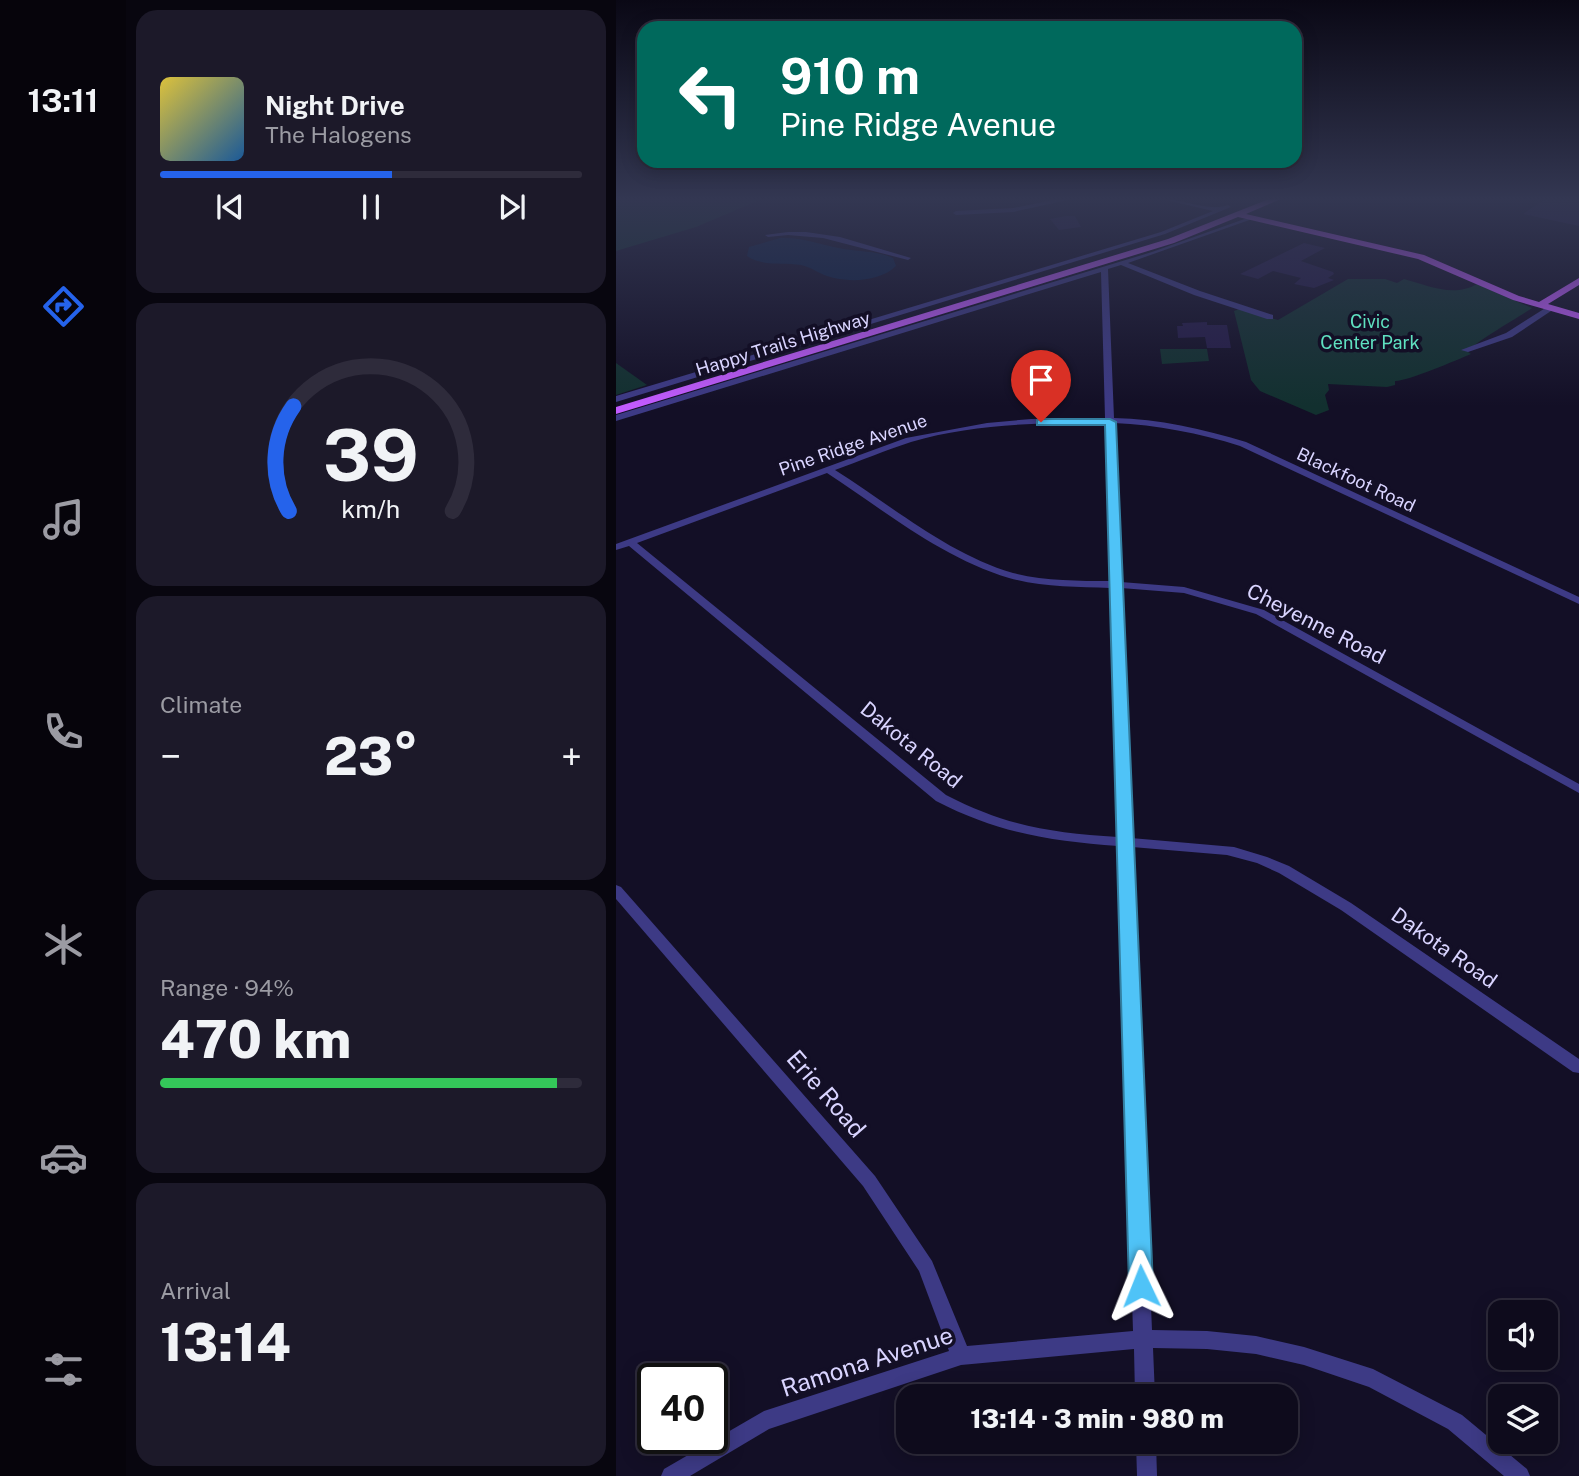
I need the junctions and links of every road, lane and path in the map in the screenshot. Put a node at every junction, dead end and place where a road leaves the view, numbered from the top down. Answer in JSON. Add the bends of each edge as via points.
{"nodes":[{"id":1,"x":1062,"y":268,"type":"edge"},
{"id":2,"x":1083,"y":268,"type":"edge"},
{"id":3,"x":1104,"y":268,"type":"joint"},
{"id":4,"x":1134,"y":268,"type":"edge"},
{"id":5,"x":1449,"y":268,"type":"edge"},
{"id":6,"x":1579,"y":281,"type":"edge"},
{"id":7,"x":1579,"y":291,"type":"edge"},
{"id":8,"x":1547,"y":306,"type":"junction"},
{"id":9,"x":1579,"y":314,"type":"edge"},
{"id":10,"x":1270,"y":317,"type":"dead end"},
{"id":11,"x":1465,"y":350,"type":"dead end"},
{"id":12,"x":616,"y":401,"type":"edge"},
{"id":13,"x":616,"y":411,"type":"edge"},
{"id":14,"x":616,"y":418,"type":"edge"},
{"id":15,"x":1110,"y":422,"type":"junction"},
{"id":16,"x":829,"y":470,"type":"junction"},
{"id":17,"x":630,"y":542,"type":"junction"},
{"id":18,"x":616,"y":547,"type":"edge"},
{"id":19,"x":1115,"y":587,"type":"junction"},
{"id":20,"x":1579,"y":601,"type":"edge"},
{"id":21,"x":1579,"y":789,"type":"edge"},
{"id":22,"x":1124,"y":841,"type":"junction"},
{"id":23,"x":616,"y":890,"type":"edge"},
{"id":24,"x":1579,"y":1067,"type":"edge"},
{"id":25,"x":1143,"y":1339,"type":"junction"},
{"id":26,"x":961,"y":1356,"type":"junction"},
{"id":27,"x":1145,"y":1384,"type":"edge"},
{"id":28,"x":1146,"y":1454,"type":"edge"},
{"id":29,"x":671,"y":1476,"type":"edge"},
{"id":30,"x":1147,"y":1476,"type":"edge"},
{"id":31,"x":1520,"y":1476,"type":"edge"}],
"edges":[{"from":1,"to":12,"type":"main road","name":"Happy Trails Highway"},
{"from":2,"to":13,"type":"main road","name":"Happy Trails Highway"},
{"from":3,"to":14,"type":"street"},
{"from":3,"to":15,"type":"street"},
{"from":4,"to":10,"type":"street"},
{"from":5,"to":8,"type":"main road"},
{"from":6,"to":8,"type":"main road"},
{"from":7,"to":8,"type":"main road"},
{"from":8,"to":9,"type":"main road"},
{"from":8,"to":11,"type":"street","via":[[1497,338]]},
{"from":15,"to":16,"type":"street","name":"Pine Ridge Avenue","via":[[994,423],[949,429]]},
{"from":15,"to":19,"type":"street"},
{"from":15,"to":20,"type":"street","name":"Blackfoot Road","via":[[1191,428],[1227,438]]},
{"from":16,"to":17,"type":"street","name":"Pine Ridge Avenue"},
{"from":16,"to":19,"type":"street","name":"Cheyenne Road","via":[[982,566],[1050,583]]},
{"from":17,"to":18,"type":"street","name":"Pine Ridge Avenue"},
{"from":17,"to":22,"type":"street","name":"Dakota Road","via":[[941,798],[1015,831]]},
{"from":19,"to":21,"type":"street","name":"Cheyenne Road","via":[[1170,588],[1260,612]]},
{"from":19,"to":22,"type":"street"},
{"from":22,"to":24,"type":"street","name":"Dakota Road","via":[[1239,853],[1301,879]]},
{"from":22,"to":25,"type":"street"},
{"from":23,"to":26,"type":"street","name":"Erie Road","via":[[869,1181],[926,1267]]},
{"from":25,"to":26,"type":"street","name":"Ramona Avenue"},
{"from":25,"to":27,"type":"street"},
{"from":25,"to":31,"type":"street","name":"Ramona Avenue","via":[[1256,1345],[1373,1379],[1455,1422]]},
{"from":26,"to":29,"type":"street","name":"Ramona Avenue","via":[[764,1421]]},
{"from":28,"to":30,"type":"street"}]}
